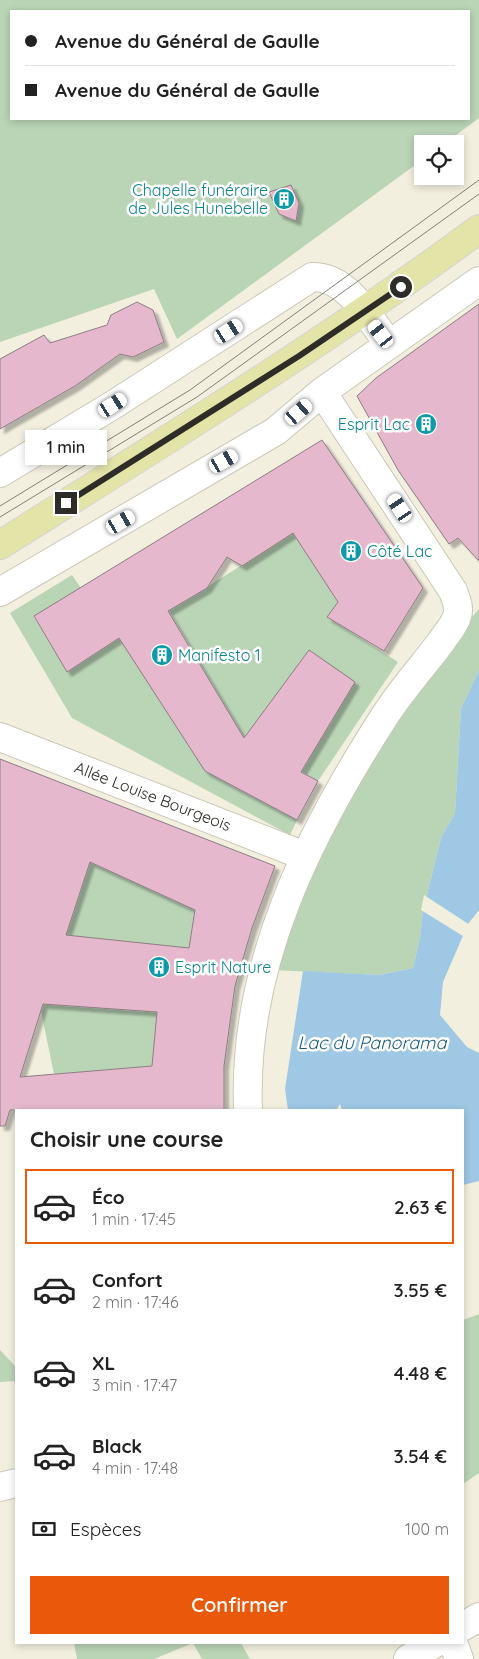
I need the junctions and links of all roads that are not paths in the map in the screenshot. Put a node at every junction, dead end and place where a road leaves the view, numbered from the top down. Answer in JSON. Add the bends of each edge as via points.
{"nodes":[{"id":1,"x":479,"y":230,"type":"edge"},
{"id":2,"x":479,"y":281,"type":"edge"},
{"id":3,"x":364,"y":313,"type":"junction"},
{"id":4,"x":389,"y":344,"type":"junction"},
{"id":5,"x":322,"y":392,"type":"junction"},
{"id":6,"x":0,"y":473,"type":"edge"},
{"id":7,"x":0,"y":545,"type":"edge"},
{"id":8,"x":0,"y":592,"type":"edge"},
{"id":9,"x":0,"y":737,"type":"edge"},
{"id":10,"x":305,"y":856,"type":"junction"},
{"id":11,"x":248,"y":1109,"type":"edge"},
{"id":12,"x":15,"y":1483,"type":"edge"},
{"id":13,"x":0,"y":1487,"type":"edge"},
{"id":14,"x":479,"y":1617,"type":"edge"},
{"id":15,"x":464,"y":1626,"type":"edge"},
{"id":16,"x":434,"y":1644,"type":"edge"},
{"id":17,"x":454,"y":1644,"type":"edge"},
{"id":18,"x":408,"y":1659,"type":"edge"},
{"id":19,"x":459,"y":1659,"type":"edge"}],
"edges":[{"from":1,"to":3,"type":"main road"},
{"from":2,"to":4,"type":"street"},
{"from":3,"to":4,"type":"street"},
{"from":3,"to":6,"type":"street","via":[[338,283],[312,277],[113,405]]},
{"from":3,"to":7,"type":"main road"},
{"from":4,"to":5,"type":"street"},
{"from":5,"to":8,"type":"street","via":[[276,431]]},
{"from":5,"to":10,"type":"street","via":[[453,591],[458,604],[457,616],[447,633],[397,696],[348,772]]},
{"from":9,"to":10,"type":"street","name":"Allée Louise Bourgeois"},
{"from":10,"to":11,"type":"street","via":[[278,923],[252,1019]]},
{"from":12,"to":13,"type":"street"},
{"from":14,"to":15,"type":"street"},
{"from":16,"to":18,"type":"street"},
{"from":17,"to":19,"type":"street"}]}
